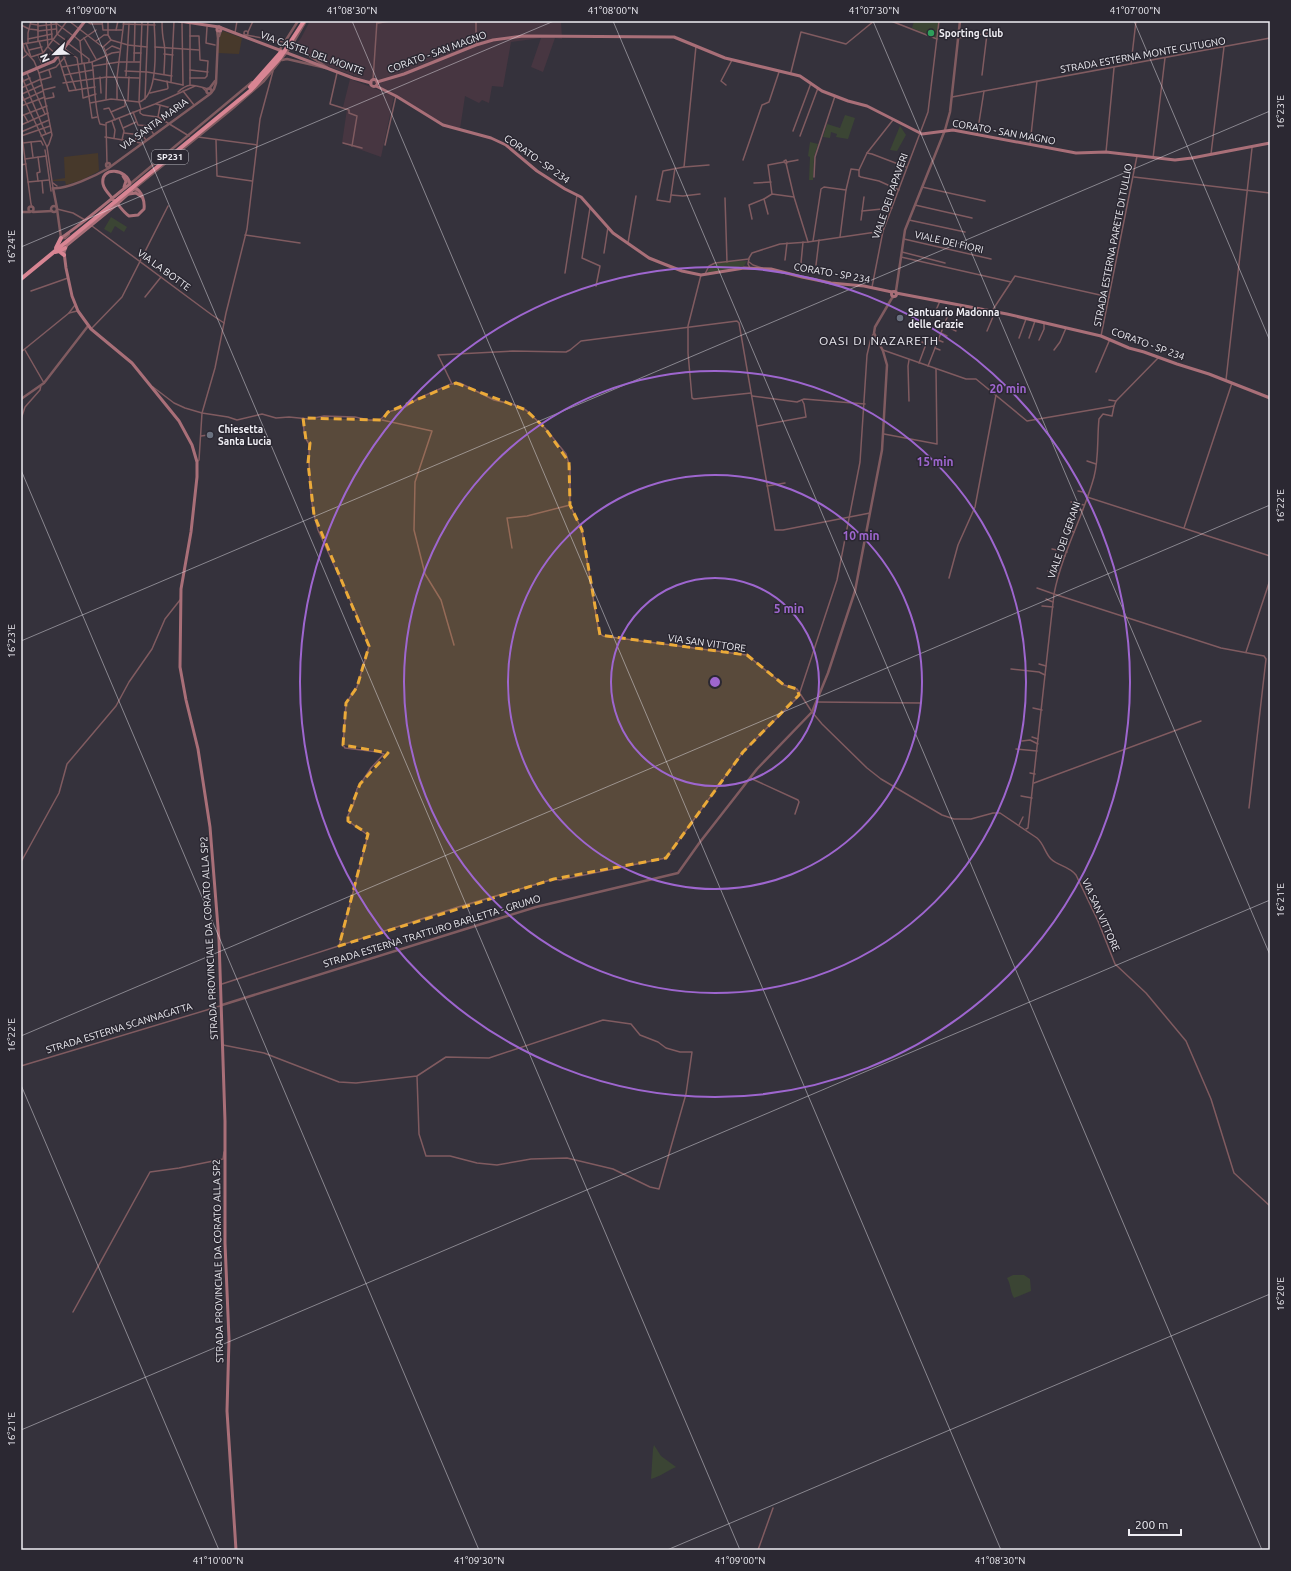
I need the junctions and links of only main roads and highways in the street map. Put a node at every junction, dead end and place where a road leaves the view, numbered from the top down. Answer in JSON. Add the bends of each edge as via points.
{"nodes":[{"id":1,"x":85,"y":21,"type":"edge"},
{"id":2,"x":178,"y":21,"type":"edge"},
{"id":3,"x":302,"y":21,"type":"edge"},
{"id":4,"x":182,"y":22,"type":"edge"},
{"id":5,"x":57,"y":55,"type":"junction"},
{"id":6,"x":36,"y":68,"type":"junction"},
{"id":7,"x":21,"y":75,"type":"edge"},
{"id":8,"x":374,"y":81,"type":"junction"},
{"id":9,"x":376,"y":86,"type":"junction"},
{"id":10,"x":1270,"y":143,"type":"edge"},
{"id":11,"x":127,"y":180,"type":"junction"},
{"id":12,"x":124,"y":189,"type":"junction"},
{"id":13,"x":138,"y":192,"type":"junction"},
{"id":14,"x":128,"y":194,"type":"junction"},
{"id":15,"x":63,"y":236,"type":"joint"},
{"id":16,"x":65,"y":248,"type":"junction"},
{"id":17,"x":57,"y":250,"type":"junction"},
{"id":18,"x":52,"y":253,"type":"junction"},
{"id":19,"x":64,"y":255,"type":"junction"},
{"id":20,"x":21,"y":278,"type":"edge"},
{"id":21,"x":1270,"y":398,"type":"edge"},
{"id":22,"x":236,"y":1550,"type":"edge"}],
"edges":[{"from":1,"to":5,"type":"main road"},
{"from":2,"to":4,"type":"main road","name":"VIA CASTEL DEL MONTE"},
{"from":3,"to":17,"type":"highway","number":"SP231","via":[[281,53],[248,89]]},
{"from":3,"to":18,"type":"highway","number":"SP231","via":[[280,58],[251,90]]},
{"from":4,"to":8,"type":"main road","name":"VIA CASTEL DEL MONTE","via":[[246,34],[322,66]]},
{"from":5,"to":6,"type":"main road"},
{"from":5,"to":6,"type":"main road","via":[[54,61]]},
{"from":6,"to":7,"type":"main road"},
{"from":6,"to":7,"type":"main road"},
{"from":8,"to":9,"type":"main road"},
{"from":8,"to":9,"type":"main road","name":"VIA CASTEL DEL MONTE","via":[[372,86]]},
{"from":8,"to":10,"type":"main road","name":"CORATO - SAN MAGNO","via":[[404,74],[493,40],[522,36],[674,36],[732,60],[800,76],[818,88],[867,106],[920,133],[953,130],[1076,153],[1106,152],[1175,160]]},
{"from":9,"to":21,"type":"main road","name":"CORATO - SP 234","via":[[443,125],[501,143],[565,190],[581,197],[608,228],[628,243],[649,258],[664,264],[702,274],[764,268],[830,283],[872,288],[994,311],[1101,336]]},
{"from":11,"to":12,"type":"main road"},
{"from":11,"to":12,"type":"main road","via":[[130,184]]},
{"from":11,"to":13,"type":"main road","via":[[117,171],[111,171],[104,177],[103,185],[129,216],[138,215],[144,207]]},
{"from":12,"to":15,"type":"main road","via":[[69,234]]},
{"from":13,"to":14,"type":"main road"},
{"from":13,"to":14,"type":"main road","via":[[135,188]]},
{"from":14,"to":16,"type":"main road"},
{"from":15,"to":17,"type":"highway"},
{"from":16,"to":17,"type":"highway"},
{"from":16,"to":19,"type":"main road","name":"STRADA PROVINCIALE DA CORATO ALLA SP2"},
{"from":17,"to":18,"type":"highway"},
{"from":17,"to":19,"type":"highway"},
{"from":17,"to":20,"type":"highway","number":"SP231"},
{"from":18,"to":20,"type":"highway","number":"SP231"},
{"from":19,"to":22,"type":"main road","name":"STRADA PROVINCIALE DA CORATO ALLA SP2","via":[[78,311],[90,327],[123,354],[152,387],[187,433],[197,462],[198,477],[180,600],[181,678],[198,749],[210,827],[222,984],[225,1243],[229,1339],[227,1411]]}]}
